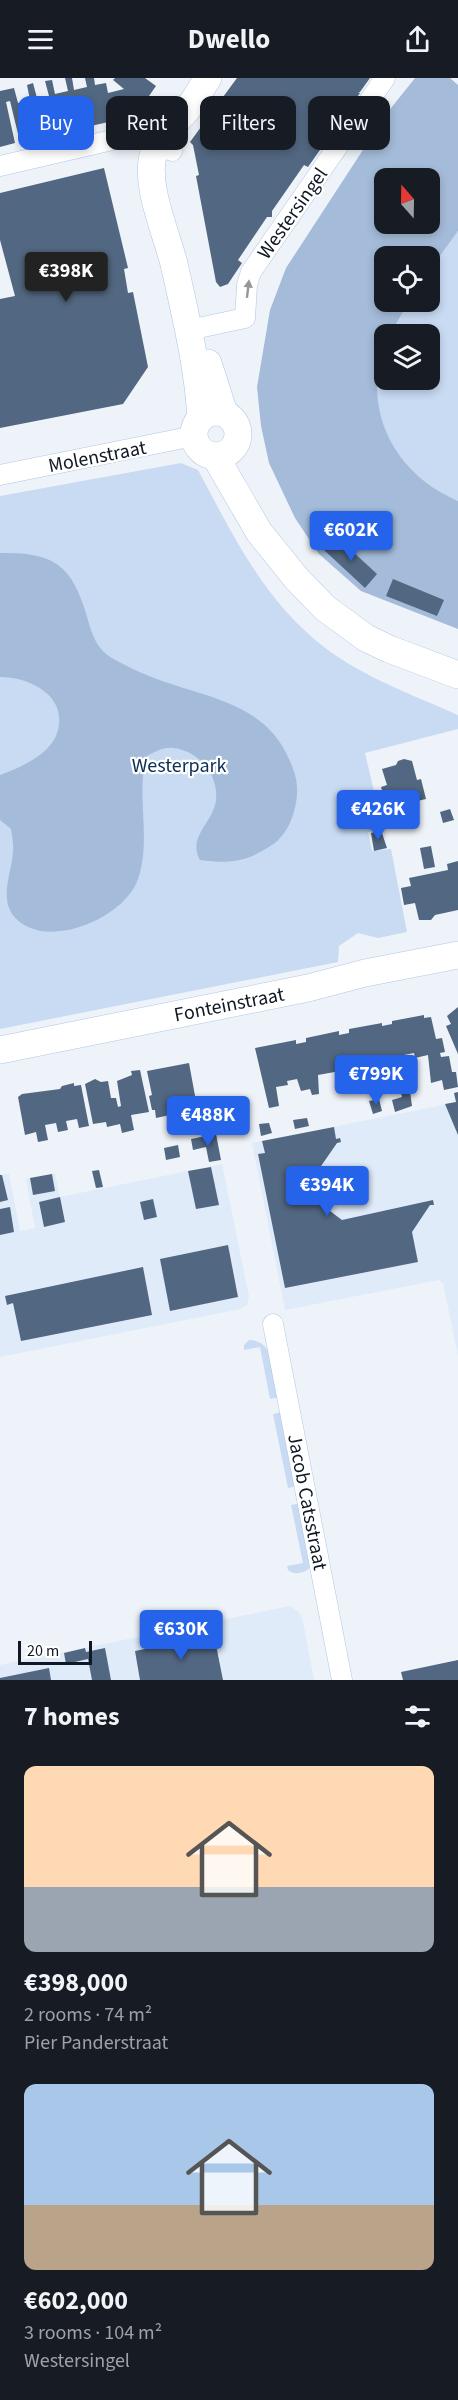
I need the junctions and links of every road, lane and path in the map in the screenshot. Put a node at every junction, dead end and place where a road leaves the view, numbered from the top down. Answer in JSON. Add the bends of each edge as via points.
{"nodes":[{"id":1,"x":208,"y":78,"type":"edge"},
{"id":2,"x":385,"y":78,"type":"edge"},
{"id":3,"x":188,"y":108,"type":"edge"},
{"id":4,"x":106,"y":141,"type":"edge"},
{"id":5,"x":164,"y":150,"type":"edge"},
{"id":6,"x":0,"y":166,"type":"edge"},
{"id":7,"x":194,"y":329,"type":"junction"},
{"id":8,"x":206,"y":422,"type":"junction"},
{"id":9,"x":225,"y":451,"type":"junction"},
{"id":10,"x":0,"y":475,"type":"edge"},
{"id":11,"x":458,"y":675,"type":"edge"},
{"id":12,"x":458,"y":955,"type":"edge"},
{"id":13,"x":0,"y":1050,"type":"edge"},
{"id":14,"x":273,"y":1324,"type":"dead end"},
{"id":15,"x":342,"y":1680,"type":"edge"}],
"edges":[{"from":1,"to":3,"type":"main road"},
{"from":7,"to":2,"type":"street","name":"Westersingel","one_way":true,"via":[[245,318],[251,272]]},
{"from":4,"to":6,"type":"street"},
{"from":5,"to":7,"type":"main road","via":[[152,172],[154,192]]},
{"from":7,"to":8,"type":"main road"},
{"from":8,"to":9,"type":"main road","via":[[201,450]]},
{"from":8,"to":9,"type":"main road","via":[[230,417],[237,428]]},
{"from":8,"to":10,"type":"street","name":"Molenstraat"},
{"from":9,"to":11,"type":"main road","via":[[259,532],[308,592],[341,621],[388,649]]},
{"from":12,"to":13,"type":"main road","name":"Fonteinstraat"},
{"from":14,"to":15,"type":"street","name":"Jacob Catsstraat"}]}
